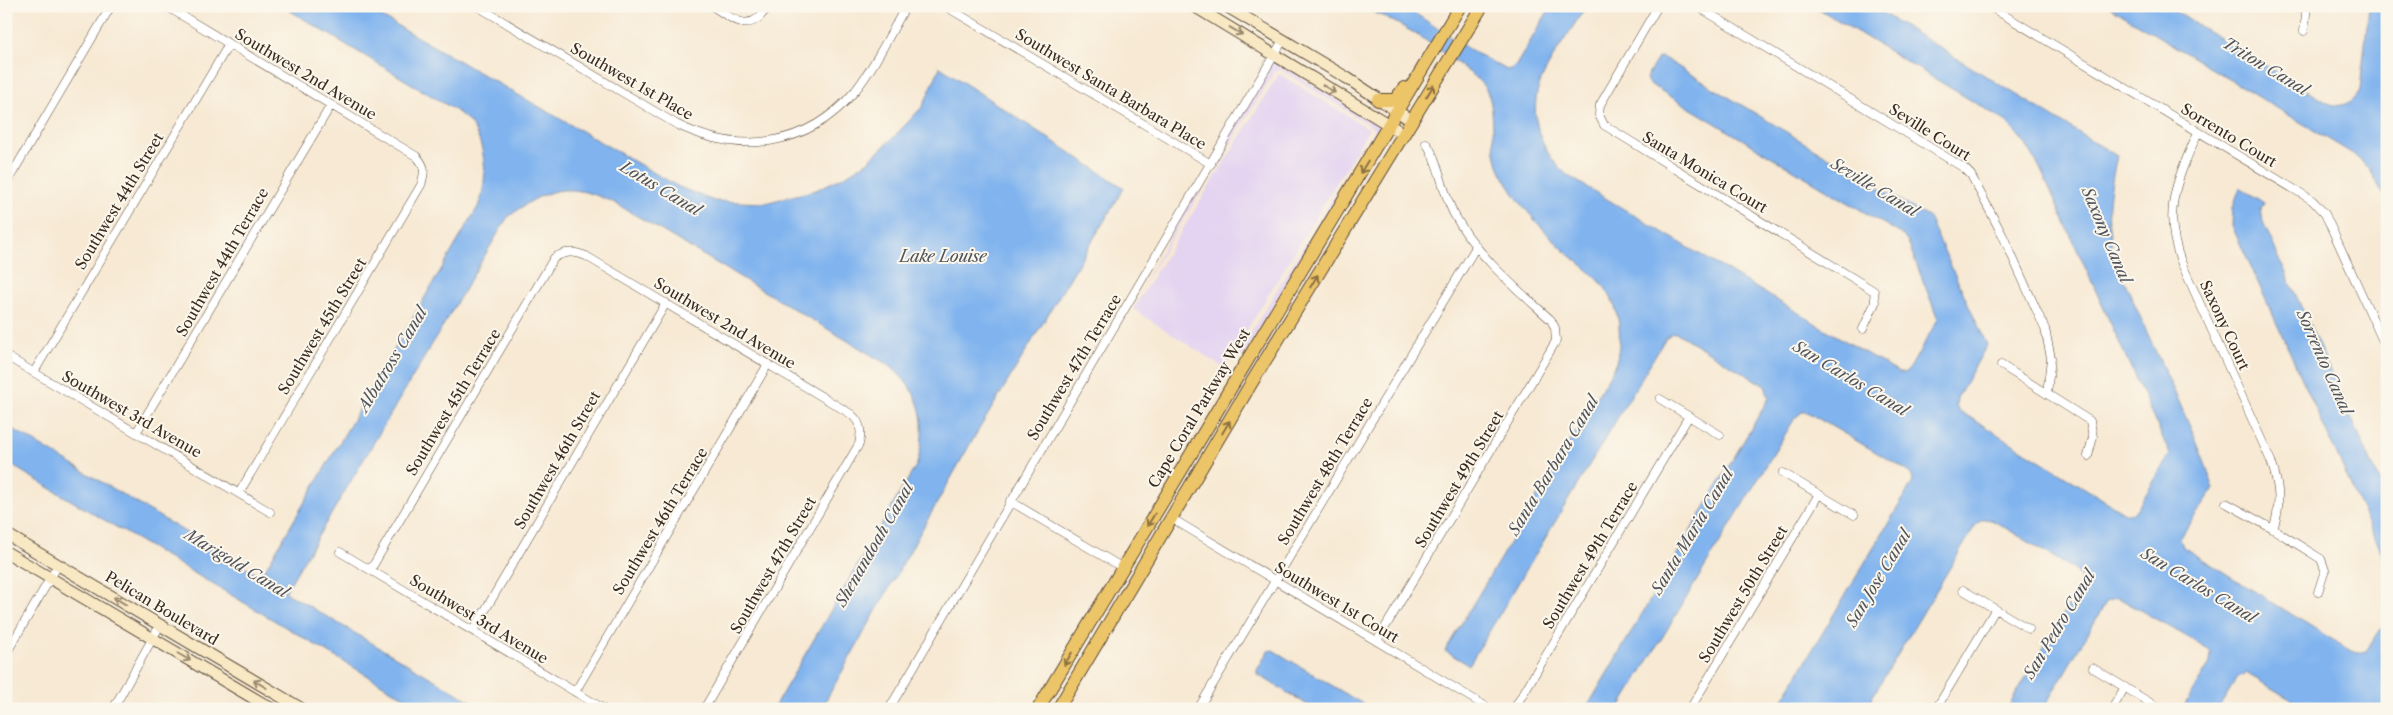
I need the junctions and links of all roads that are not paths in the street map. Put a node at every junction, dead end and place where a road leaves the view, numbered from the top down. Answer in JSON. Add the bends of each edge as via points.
{"nodes":[{"id":1,"x":111,"y":6,"type":"edge"},
{"id":2,"x":166,"y":6,"type":"edge"},
{"id":3,"x":478,"y":6,"type":"edge"},
{"id":4,"x":712,"y":6,"type":"edge"},
{"id":5,"x":768,"y":6,"type":"edge"},
{"id":6,"x":906,"y":6,"type":"edge"},
{"id":7,"x":945,"y":6,"type":"edge"},
{"id":8,"x":1194,"y":6,"type":"edge"},
{"id":9,"x":1226,"y":6,"type":"edge"},
{"id":10,"x":1456,"y":6,"type":"edge"},
{"id":11,"x":1460,"y":6,"type":"edge"},
{"id":12,"x":1482,"y":6,"type":"edge"},
{"id":13,"x":1658,"y":6,"type":"edge"},
{"id":14,"x":1696,"y":6,"type":"edge"},
{"id":15,"x":1989,"y":6,"type":"edge"},
{"id":16,"x":2288,"y":6,"type":"edge"},
{"id":17,"x":2307,"y":7,"type":"edge"},
{"id":18,"x":1443,"y":29,"type":"junction"},
{"id":19,"x":2304,"y":31,"type":"dead end"},
{"id":20,"x":1283,"y":40,"type":"junction"},
{"id":21,"x":229,"y":44,"type":"junction"},
{"id":22,"x":1430,"y":50,"type":"junction"},
{"id":23,"x":1274,"y":55,"type":"junction"},
{"id":24,"x":1378,"y":100,"type":"junction"},
{"id":25,"x":331,"y":105,"type":"junction"},
{"id":26,"x":1397,"y":112,"type":"junction"},
{"id":27,"x":1412,"y":121,"type":"junction"},
{"id":28,"x":1389,"y":125,"type":"junction"},
{"id":29,"x":2198,"y":132,"type":"junction"},
{"id":30,"x":1404,"y":134,"type":"junction"},
{"id":31,"x":1426,"y":143,"type":"dead end"},
{"id":32,"x":1211,"y":164,"type":"junction"},
{"id":33,"x":425,"y":171,"type":"joint"},
{"id":34,"x":6,"y":184,"type":"edge"},
{"id":35,"x":1476,"y":247,"type":"junction"},
{"id":36,"x":563,"y":253,"type":"joint"},
{"id":37,"x":1294,"y":282,"type":"junction"},
{"id":38,"x":666,"y":303,"type":"junction"},
{"id":39,"x":1863,"y":329,"type":"dead end"},
{"id":40,"x":2387,"y":350,"type":"edge"},
{"id":41,"x":6,"y":356,"type":"edge"},
{"id":42,"x":768,"y":364,"type":"junction"},
{"id":43,"x":2001,"y":365,"type":"dead end"},
{"id":44,"x":34,"y":372,"type":"junction"},
{"id":45,"x":1252,"y":382,"type":"junction"},
{"id":46,"x":2047,"y":394,"type":"junction"},
{"id":47,"x":1660,"y":399,"type":"dead end"},
{"id":48,"x":1689,"y":416,"type":"junction"},
{"id":49,"x":1212,"y":420,"type":"junction"},
{"id":50,"x":136,"y":433,"type":"junction"},
{"id":51,"x":861,"y":433,"type":"joint"},
{"id":52,"x":1720,"y":435,"type":"dead end"},
{"id":53,"x":2088,"y":456,"type":"dead end"},
{"id":54,"x":1782,"y":473,"type":"dead end"},
{"id":55,"x":239,"y":493,"type":"junction"},
{"id":56,"x":1819,"y":494,"type":"junction"},
{"id":57,"x":1010,"y":501,"type":"junction"},
{"id":58,"x":2226,"y":503,"type":"dead end"},
{"id":59,"x":270,"y":512,"type":"dead end"},
{"id":60,"x":1854,"y":515,"type":"dead end"},
{"id":61,"x":1171,"y":518,"type":"junction"},
{"id":62,"x":2273,"y":528,"type":"junction"},
{"id":63,"x":6,"y":534,"type":"edge"},
{"id":64,"x":6,"y":552,"type":"edge"},
{"id":65,"x":340,"y":552,"type":"dead end"},
{"id":66,"x":58,"y":565,"type":"junction"},
{"id":67,"x":1123,"y":568,"type":"junction"},
{"id":68,"x":371,"y":569,"type":"junction"},
{"id":69,"x":50,"y":578,"type":"junction"},
{"id":70,"x":1275,"y":581,"type":"junction"},
{"id":71,"x":1963,"y":590,"type":"dead end"},
{"id":72,"x":2318,"y":592,"type":"dead end"},
{"id":73,"x":1995,"y":610,"type":"junction"},
{"id":74,"x":160,"y":625,"type":"junction"},
{"id":75,"x":2029,"y":629,"type":"dead end"},
{"id":76,"x":473,"y":631,"type":"junction"},
{"id":77,"x":153,"y":639,"type":"junction"},
{"id":78,"x":1377,"y":641,"type":"junction"},
{"id":79,"x":6,"y":654,"type":"edge"},
{"id":80,"x":1083,"y":667,"type":"junction"},
{"id":81,"x":2093,"y":668,"type":"dead end"},
{"id":82,"x":2125,"y":687,"type":"junction"},
{"id":83,"x":575,"y":692,"type":"junction"},
{"id":84,"x":2157,"y":707,"type":"dead end"},
{"id":85,"x":112,"y":709,"type":"edge"},
{"id":86,"x":272,"y":709,"type":"edge"},
{"id":87,"x":302,"y":709,"type":"edge"},
{"id":88,"x":604,"y":709,"type":"edge"},
{"id":89,"x":704,"y":709,"type":"edge"},
{"id":90,"x":888,"y":709,"type":"edge"},
{"id":91,"x":1038,"y":709,"type":"edge"},
{"id":92,"x":1058,"y":709,"type":"edge"},
{"id":93,"x":1198,"y":709,"type":"edge"},
{"id":94,"x":1490,"y":709,"type":"edge"},
{"id":95,"x":1514,"y":709,"type":"edge"},
{"id":96,"x":1690,"y":709,"type":"edge"},
{"id":97,"x":1936,"y":709,"type":"edge"},
{"id":98,"x":2112,"y":709,"type":"edge"}],
"edges":[{"from":1,"to":34,"type":"street"},
{"from":2,"to":21,"type":"street","name":"Southwest 2nd Avenue"},
{"from":3,"to":6,"type":"street","name":"Southwest 1st Place","via":[[688,130],[709,138],[754,143],[784,138],[821,121],[850,96]]},
{"from":4,"to":5,"type":"street","via":[[742,23],[759,20]]},
{"from":7,"to":32,"type":"street","name":"Southwest Santa Barbara Place"},
{"from":8,"to":23,"type":"street","one_way":true},
{"from":9,"to":20,"type":"street"},
{"from":10,"to":18,"type":"main road"},
{"from":11,"to":18,"type":"main road"},
{"from":27,"to":12,"type":"main road","one_way":true},
{"from":13,"to":39,"type":"street","name":"Santa Monica Court","via":[[1600,105],[1599,115],[1604,125],[1874,291],[1875,303]]},
{"from":14,"to":46,"type":"street","name":"Seville Court","via":[[1971,175],[2004,236],[2045,329],[2051,358]]},
{"from":15,"to":29,"type":"street","name":"Sorrento Court"},
{"from":16,"to":17,"type":"street"},
{"from":17,"to":19,"type":"street"},
{"from":18,"to":22,"type":"main road"},
{"from":20,"to":23,"type":"street","name":"Southwest 47th Terrace"},
{"from":20,"to":24,"type":"street"},
{"from":21,"to":25,"type":"street","name":"Southwest 2nd Avenue"},
{"from":21,"to":44,"type":"street","name":"Southwest 44th Street"},
{"from":22,"to":24,"type":"main road","via":[[1396,100]]},
{"from":22,"to":26,"type":"main road","name":"Cape Coral Parkway West"},
{"from":23,"to":28,"type":"street","one_way":true},
{"from":23,"to":32,"type":"street","name":"Southwest 47th Terrace"},
{"from":24,"to":26,"type":"street"},
{"from":25,"to":33,"type":"street","name":"Southwest 2nd Avenue","via":[[416,156]]},
{"from":25,"to":50,"type":"street","name":"Southwest 44th Terrace"},
{"from":26,"to":27,"type":"street"},
{"from":26,"to":28,"type":"main road","name":"Cape Coral Parkway West"},
{"from":27,"to":30,"type":"main road"},
{"from":28,"to":30,"type":"street"},
{"from":28,"to":37,"type":"main road","name":"Cape Coral Parkway West","one_way":true},
{"from":29,"to":40,"type":"street","name":"Sorrento Court","via":[[2319,206]]},
{"from":29,"to":62,"type":"street","name":"Saxony Court","via":[[2175,185],[2171,209],[2173,237],[2182,264],[2272,461],[2280,493]]},
{"from":45,"to":30,"type":"main road","one_way":true},
{"from":31,"to":35,"type":"street","via":[[1433,153],[1454,213]]},
{"from":32,"to":57,"type":"street","name":"Southwest 47th Terrace"},
{"from":33,"to":55,"type":"street","name":"Southwest 45th Street","via":[[421,186]]},
{"from":35,"to":70,"type":"street","name":"Southwest 48th Terrace"},
{"from":35,"to":78,"type":"street","name":"Southwest 49th Street","via":[[1551,320],[1556,341]]},
{"from":36,"to":38,"type":"street","name":"Southwest 2nd Avenue","via":[[576,252],[586,256]]},
{"from":36,"to":68,"type":"street","name":"Southwest 45th Terrace","via":[[554,258]]},
{"from":37,"to":45,"type":"main road","via":[[1297,288],[1295,299],[1257,362]]},
{"from":37,"to":49,"type":"main road","name":"Cape Coral Parkway West"},
{"from":38,"to":42,"type":"street","name":"Southwest 2nd Avenue"},
{"from":38,"to":76,"type":"street","name":"Southwest 46th Street"},
{"from":41,"to":44,"type":"street","name":"Southwest 3rd Avenue"},
{"from":42,"to":51,"type":"street","name":"Southwest 2nd Avenue","via":[[851,414],[858,420]]},
{"from":42,"to":83,"type":"street","name":"Southwest 46th Terrace"},
{"from":43,"to":46,"type":"street"},
{"from":44,"to":50,"type":"street","name":"Southwest 3rd Avenue"},
{"from":61,"to":45,"type":"main road","one_way":true},
{"from":46,"to":53,"type":"street","via":[[2090,421],[2093,437]]},
{"from":47,"to":48,"type":"street"},
{"from":48,"to":52,"type":"street"},
{"from":48,"to":95,"type":"street","name":"Southwest 49th Terrace"},
{"from":49,"to":61,"type":"main road","via":[[1212,433],[1171,503]]},
{"from":49,"to":67,"type":"main road","name":"Cape Coral Parkway West","one_way":true},
{"from":50,"to":55,"type":"street","name":"Southwest 3rd Avenue"},
{"from":51,"to":89,"type":"street","name":"Southwest 47th Street","via":[[850,460]]},
{"from":54,"to":56,"type":"street"},
{"from":55,"to":59,"type":"street","name":"Southwest 3rd Avenue"},
{"from":56,"to":60,"type":"street"},
{"from":56,"to":96,"type":"street","name":"Southwest 50th Street"},
{"from":57,"to":67,"type":"street"},
{"from":57,"to":90,"type":"street","name":"Southwest 47th Terrace"},
{"from":58,"to":62,"type":"street"},
{"from":61,"to":70,"type":"street","name":"Southwest 1st Court"},
{"from":61,"to":80,"type":"main road"},
{"from":62,"to":72,"type":"street","via":[[2321,559],[2324,570]]},
{"from":63,"to":66,"type":"street","name":"Pelican Boulevard"},
{"from":64,"to":69,"type":"street","name":"Pelican Boulevard"},
{"from":65,"to":68,"type":"street","name":"Southwest 3rd Avenue"},
{"from":66,"to":69,"type":"street"},
{"from":74,"to":66,"type":"street","name":"Pelican Boulevard","one_way":true},
{"from":67,"to":80,"type":"main road","via":[[1125,580],[1084,649]]},
{"from":67,"to":91,"type":"main road","name":"Cape Coral Parkway West","one_way":true},
{"from":68,"to":76,"type":"street","name":"Southwest 3rd Avenue"},
{"from":69,"to":77,"type":"street","name":"Pelican Boulevard"},
{"from":69,"to":79,"type":"street"},
{"from":70,"to":78,"type":"street","name":"Southwest 1st Court"},
{"from":70,"to":93,"type":"street","name":"Southwest 48th Terrace"},
{"from":71,"to":73,"type":"street"},
{"from":73,"to":75,"type":"street"},
{"from":73,"to":97,"type":"street"},
{"from":74,"to":77,"type":"street"},
{"from":87,"to":74,"type":"street","name":"Pelican Boulevard","one_way":true},
{"from":76,"to":83,"type":"street","name":"Southwest 3rd Avenue"},
{"from":77,"to":85,"type":"street"},
{"from":77,"to":86,"type":"street","name":"Pelican Boulevard","one_way":true},
{"from":78,"to":94,"type":"street","name":"Southwest 1st Court"},
{"from":80,"to":92,"type":"main road"},
{"from":81,"to":82,"type":"street"},
{"from":82,"to":84,"type":"street"},
{"from":82,"to":98,"type":"street"},
{"from":83,"to":88,"type":"street","name":"Southwest 3rd Avenue"}]}
